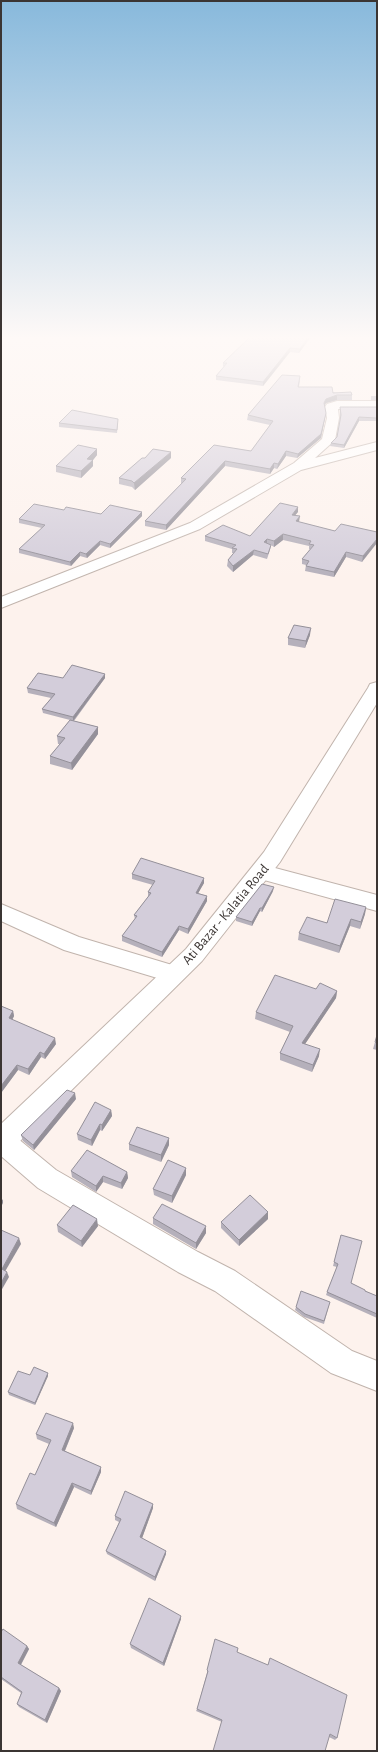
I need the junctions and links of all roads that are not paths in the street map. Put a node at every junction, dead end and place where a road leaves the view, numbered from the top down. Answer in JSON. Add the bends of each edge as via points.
{"nodes":[{"id":1,"x":333,"y":418,"type":"edge"},
{"id":2,"x":377,"y":446,"type":"edge"},
{"id":3,"x":296,"y":467,"type":"junction"},
{"id":4,"x":1,"y":603,"type":"edge"},
{"id":5,"x":377,"y":688,"type":"edge"},
{"id":6,"x":260,"y":872,"type":"junction"},
{"id":7,"x":377,"y":902,"type":"edge"},
{"id":8,"x":1,"y":912,"type":"edge"},
{"id":9,"x":174,"y":974,"type":"junction"},
{"id":10,"x":2,"y":1142,"type":"edge"},
{"id":11,"x":377,"y":1376,"type":"edge"}],
"edges":[{"from":1,"to":3,"type":"street","via":[[328,440]]},
{"from":2,"to":3,"type":"street"},
{"from":3,"to":4,"type":"street","via":[[195,526]]},
{"from":5,"to":6,"type":"main road","name":"Ati Bazar - Kalatia Road","via":[[272,857]]},
{"from":6,"to":7,"type":"street"},
{"from":6,"to":9,"type":"main road","name":"Ati Bazar - Kalatia Road","via":[[194,956]]},
{"from":8,"to":9,"type":"street","via":[[72,944]]},
{"from":9,"to":10,"type":"main road","name":"Ati Bazar - Kalatia Road"},
{"from":10,"to":11,"type":"street","via":[[47,1179],[225,1281],[342,1362]]}]}
